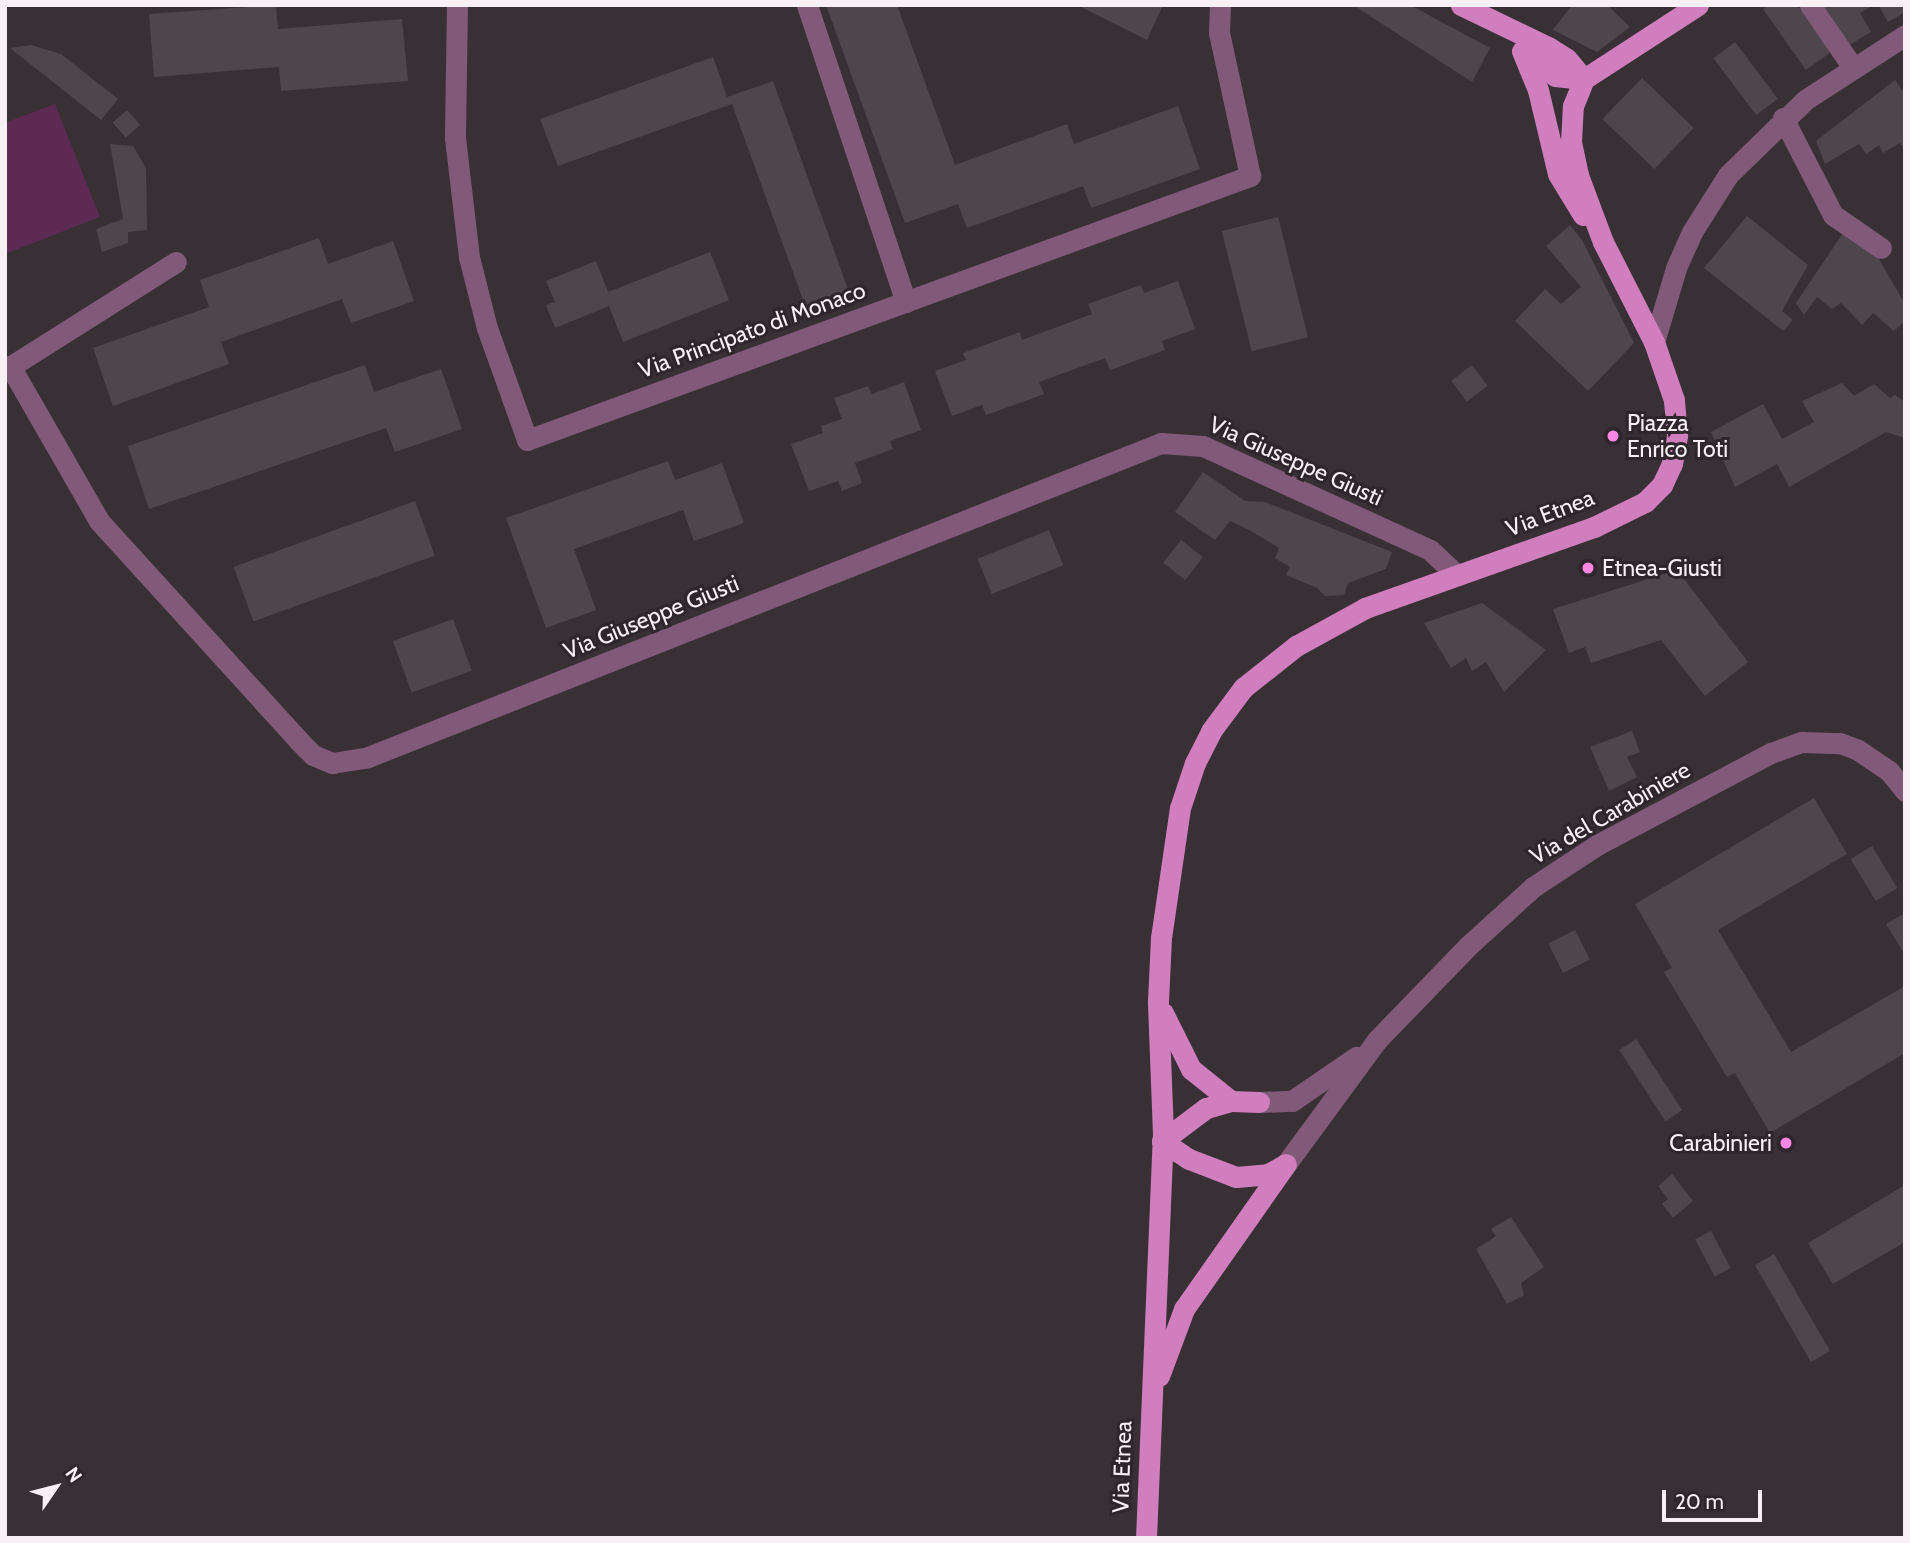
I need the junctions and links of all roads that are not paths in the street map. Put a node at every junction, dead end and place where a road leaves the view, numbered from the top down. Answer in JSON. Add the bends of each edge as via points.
{"nodes":[{"id":1,"x":457,"y":5,"type":"edge"},
{"id":2,"x":807,"y":5,"type":"edge"},
{"id":3,"x":1220,"y":5,"type":"edge"},
{"id":4,"x":1461,"y":5,"type":"edge"},
{"id":5,"x":1698,"y":5,"type":"edge"},
{"id":6,"x":1810,"y":5,"type":"edge"},
{"id":7,"x":1497,"y":25,"type":"junction"},
{"id":8,"x":1905,"y":35,"type":"edge"},
{"id":9,"x":1522,"y":51,"type":"junction"},
{"id":10,"x":1852,"y":66,"type":"junction"},
{"id":11,"x":1584,"y":79,"type":"junction"},
{"id":12,"x":1783,"y":118,"type":"junction"},
{"id":13,"x":1603,"y":242,"type":"junction"},
{"id":14,"x":1881,"y":248,"type":"dead end"},
{"id":15,"x":176,"y":262,"type":"dead end"},
{"id":16,"x":906,"y":302,"type":"junction"},
{"id":17,"x":1654,"y":342,"type":"junction"},
{"id":18,"x":8,"y":368,"type":"edge"},
{"id":19,"x":1457,"y":575,"type":"junction"},
{"id":20,"x":1905,"y":791,"type":"edge"},
{"id":21,"x":1158,"y":1001,"type":"junction"},
{"id":22,"x":1377,"y":1041,"type":"junction"},
{"id":23,"x":1231,"y":1101,"type":"junction"},
{"id":24,"x":1259,"y":1102,"type":"joint"},
{"id":25,"x":1162,"y":1141,"type":"junction"},
{"id":26,"x":1286,"y":1164,"type":"junction"},
{"id":27,"x":1151,"y":1398,"type":"junction"},
{"id":28,"x":1146,"y":1538,"type":"edge"}],
"edges":[{"from":1,"to":16,"type":"street","name":"Via Principato di Monaco","via":[[455,138],[469,257],[487,328],[527,440]]},
{"from":2,"to":16,"type":"street"},
{"from":3,"to":16,"type":"street","name":"Via Principato di Monaco","via":[[1219,33],[1250,176]]},
{"from":4,"to":7,"type":"main road"},
{"from":5,"to":11,"type":"main road"},
{"from":6,"to":10,"type":"street"},
{"from":7,"to":9,"type":"main road"},
{"from":7,"to":11,"type":"main road","via":[[1548,47],[1567,59]]},
{"from":8,"to":10,"type":"street"},
{"from":9,"to":11,"type":"main road","via":[[1555,76]]},
{"from":9,"to":13,"type":"main road","via":[[1538,90],[1558,174]]},
{"from":10,"to":12,"type":"street"},
{"from":11,"to":13,"type":"main road","name":"Via Etnea","via":[[1573,106],[1571,142]]},
{"from":12,"to":14,"type":"street","via":[[1833,215]]},
{"from":12,"to":17,"type":"street","via":[[1728,175],[1692,232]]},
{"from":13,"to":17,"type":"main road","name":"Via Etnea"},
{"from":15,"to":18,"type":"street"},
{"from":17,"to":19,"type":"main road","name":"Via Etnea","via":[[1674,400],[1677,435],[1672,464],[1662,485],[1645,502],[1594,527]]},
{"from":18,"to":19,"type":"street","name":"Via Giuseppe Giusti","via":[[99,521],[299,741],[313,755],[332,763],[368,757],[1161,443],[1203,446],[1430,550]]},
{"from":19,"to":21,"type":"main road","name":"Via Etnea","via":[[1365,608],[1296,646],[1243,688],[1211,732],[1177,821],[1167,874]]},
{"from":20,"to":22,"type":"street","name":"Via del Carabiniere","via":[[1875,759],[1840,743],[1802,742],[1771,753],[1597,845],[1533,887]]},
{"from":21,"to":23,"type":"main road","via":[[1191,1069]]},
{"from":21,"to":25,"type":"main road","name":"Via Etnea"},
{"from":22,"to":24,"type":"street","via":[[1292,1101]]},
{"from":22,"to":26,"type":"street"},
{"from":23,"to":24,"type":"main road"},
{"from":23,"to":25,"type":"main road","via":[[1206,1108]]},
{"from":25,"to":26,"type":"main road","via":[[1189,1159],[1236,1177],[1268,1174]]},
{"from":25,"to":27,"type":"main road","name":"Via Etnea"},
{"from":26,"to":27,"type":"main road","via":[[1184,1309]]},
{"from":27,"to":28,"type":"main road","name":"Via Etnea"}]}
